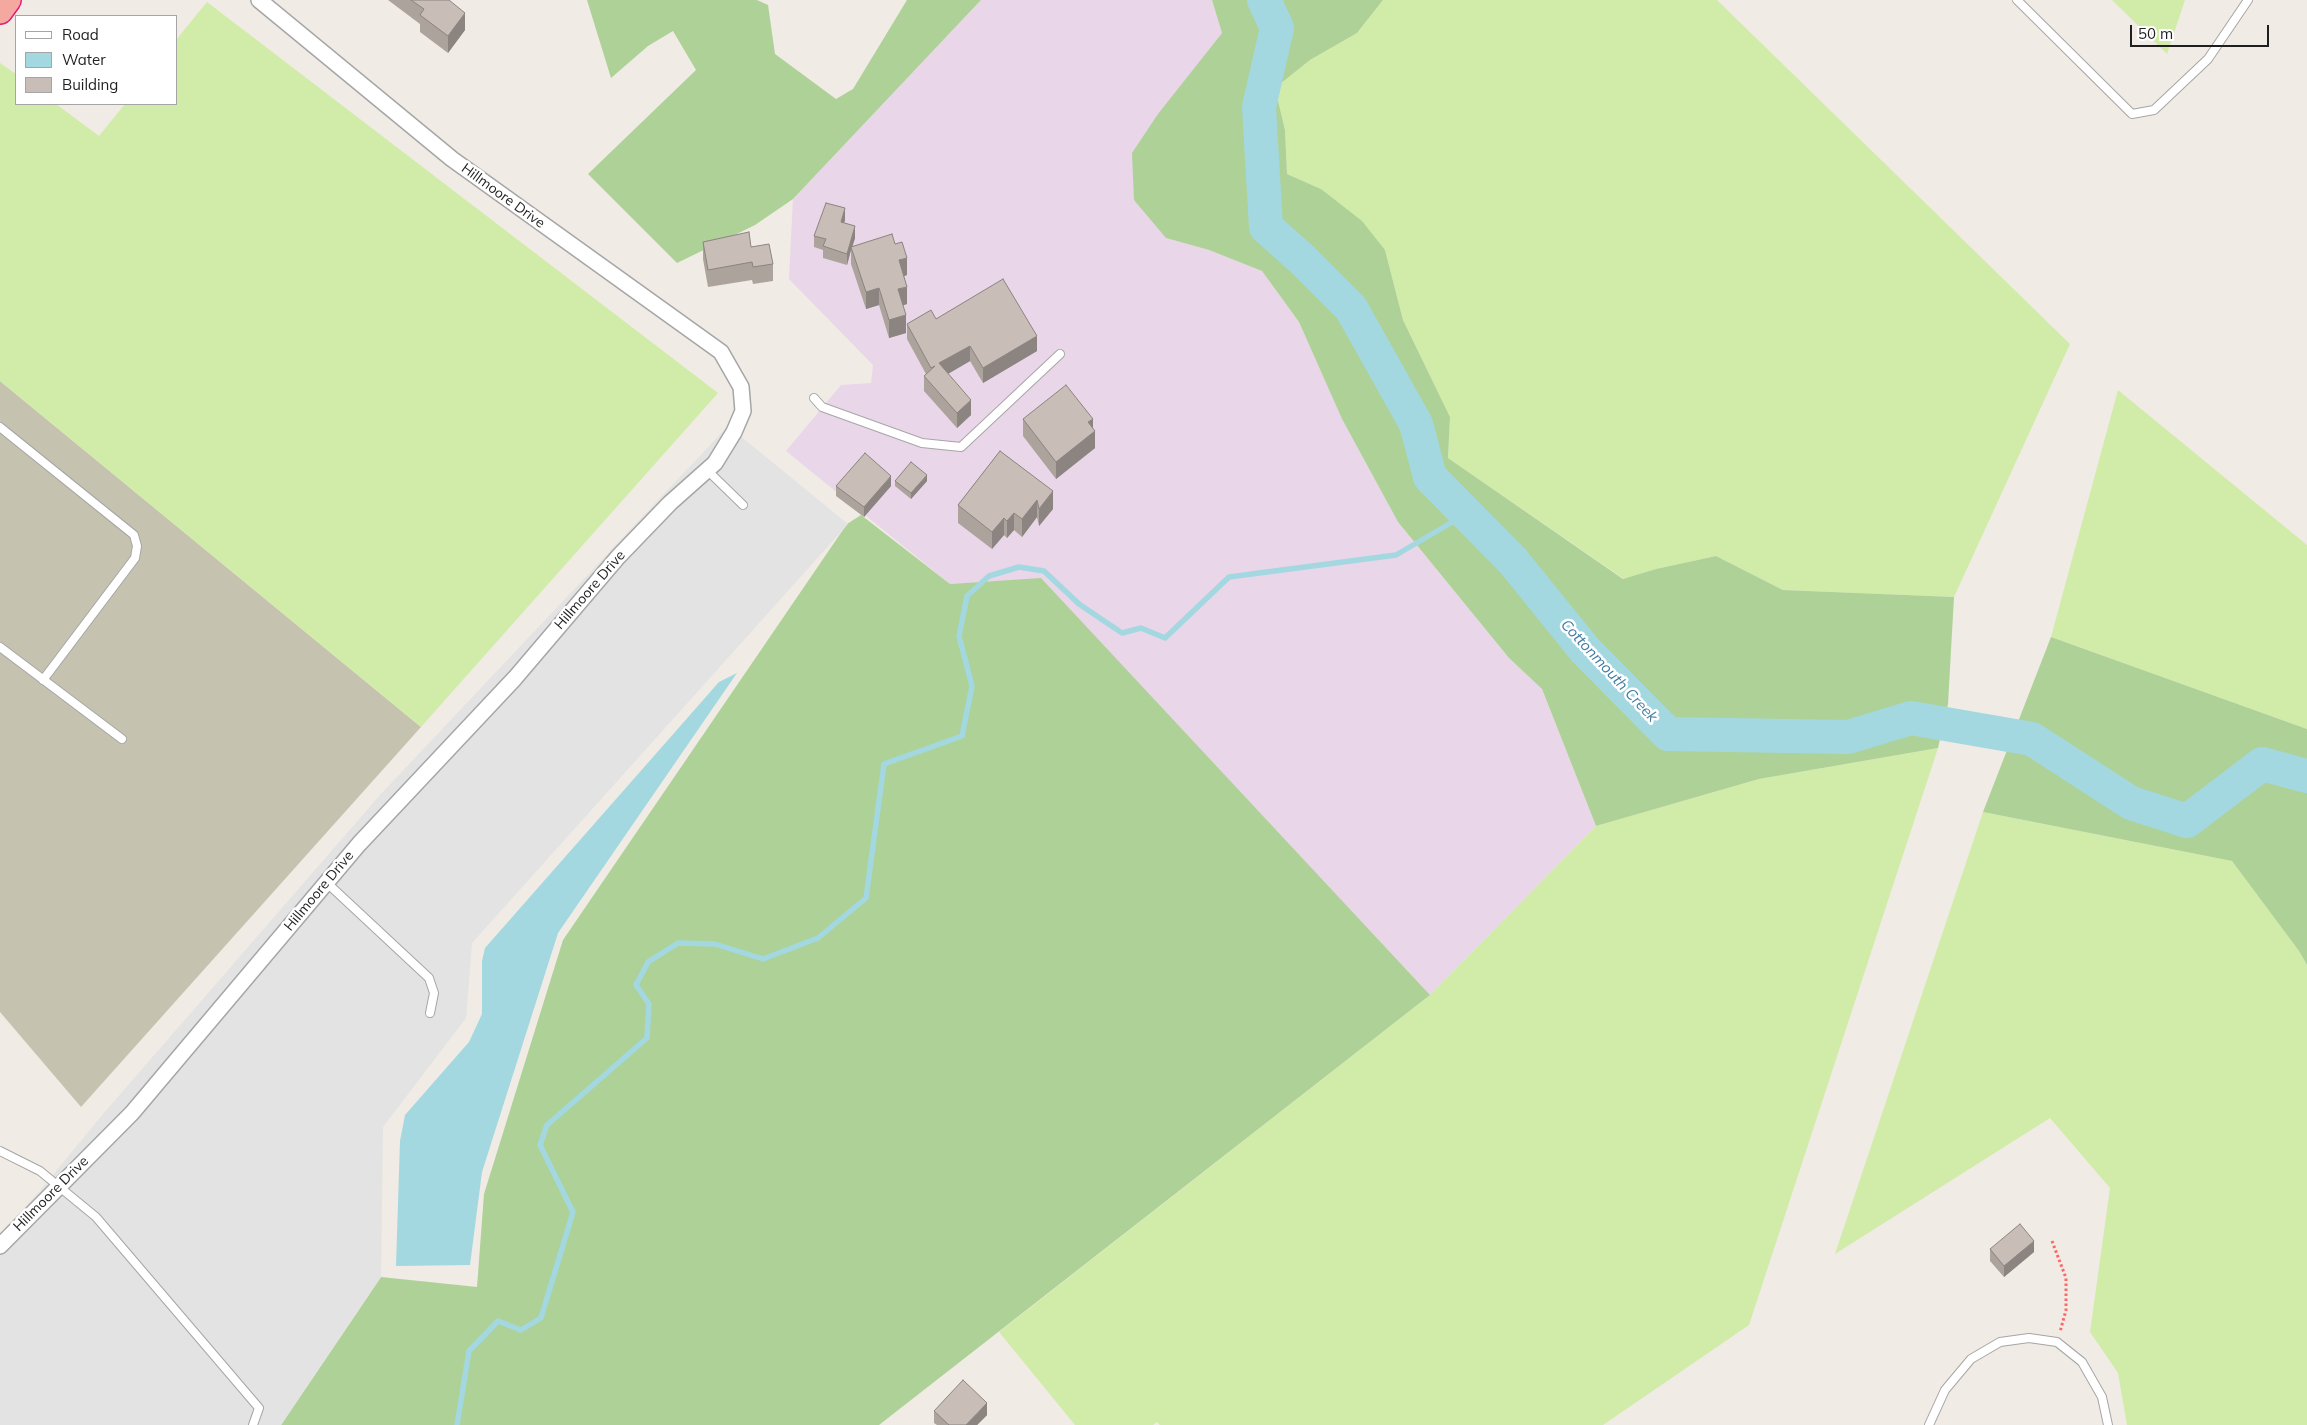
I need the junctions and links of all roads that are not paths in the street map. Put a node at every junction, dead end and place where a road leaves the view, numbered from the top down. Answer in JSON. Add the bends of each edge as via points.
{"nodes":[{"id":1,"x":8,"y":0,"type":"edge"},
{"id":2,"x":259,"y":0,"type":"edge"},
{"id":3,"x":2017,"y":0,"type":"edge"},
{"id":4,"x":2248,"y":0,"type":"edge"},
{"id":5,"x":0,"y":11,"type":"edge"},
{"id":6,"x":1060,"y":354,"type":"dead end"},
{"id":7,"x":814,"y":398,"type":"dead end"},
{"id":8,"x":0,"y":427,"type":"edge"},
{"id":9,"x":707,"y":470,"type":"junction"},
{"id":10,"x":743,"y":505,"type":"dead end"},
{"id":11,"x":0,"y":647,"type":"edge"},
{"id":12,"x":43,"y":680,"type":"junction"},
{"id":13,"x":122,"y":739,"type":"dead end"},
{"id":14,"x":326,"y":882,"type":"junction"},
{"id":15,"x":430,"y":1012,"type":"dead end"},
{"id":16,"x":0,"y":1151,"type":"edge"},
{"id":17,"x":58,"y":1187,"type":"junction"},
{"id":18,"x":0,"y":1246,"type":"edge"},
{"id":19,"x":254,"y":1425,"type":"edge"},
{"id":20,"x":1929,"y":1425,"type":"edge"},
{"id":21,"x":2108,"y":1425,"type":"edge"}],
"edges":[{"from":1,"to":5,"type":"highway"},
{"from":2,"to":9,"type":"street","name":"Hillmoore Drive","via":[[452,158],[721,352],[741,387],[743,411],[734,432]]},
{"from":3,"to":4,"type":"lane","via":[[2132,114],[2154,110],[2208,59]]},
{"from":6,"to":7,"type":"lane","via":[[961,447],[922,443],[822,407]]},
{"from":8,"to":12,"type":"lane","via":[[134,535],[137,546],[136,558]]},
{"from":9,"to":10,"type":"lane"},
{"from":9,"to":14,"type":"street","name":"Hillmoore Drive","via":[[618,557],[515,678]]},
{"from":11,"to":12,"type":"lane"},
{"from":12,"to":13,"type":"lane"},
{"from":14,"to":15,"type":"lane","via":[[429,978],[434,993]]},
{"from":14,"to":17,"type":"street","name":"Hillmoore Drive","via":[[132,1113]]},
{"from":16,"to":17,"type":"lane","via":[[40,1171]]},
{"from":17,"to":18,"type":"street","name":"Hillmoore Drive"},
{"from":17,"to":19,"type":"lane","via":[[96,1217],[259,1408]]},
{"from":20,"to":21,"type":"lane","via":[[1945,1390],[1971,1359],[2000,1342],[2029,1338],[2057,1342],[2082,1362],[2102,1396]]}]}
